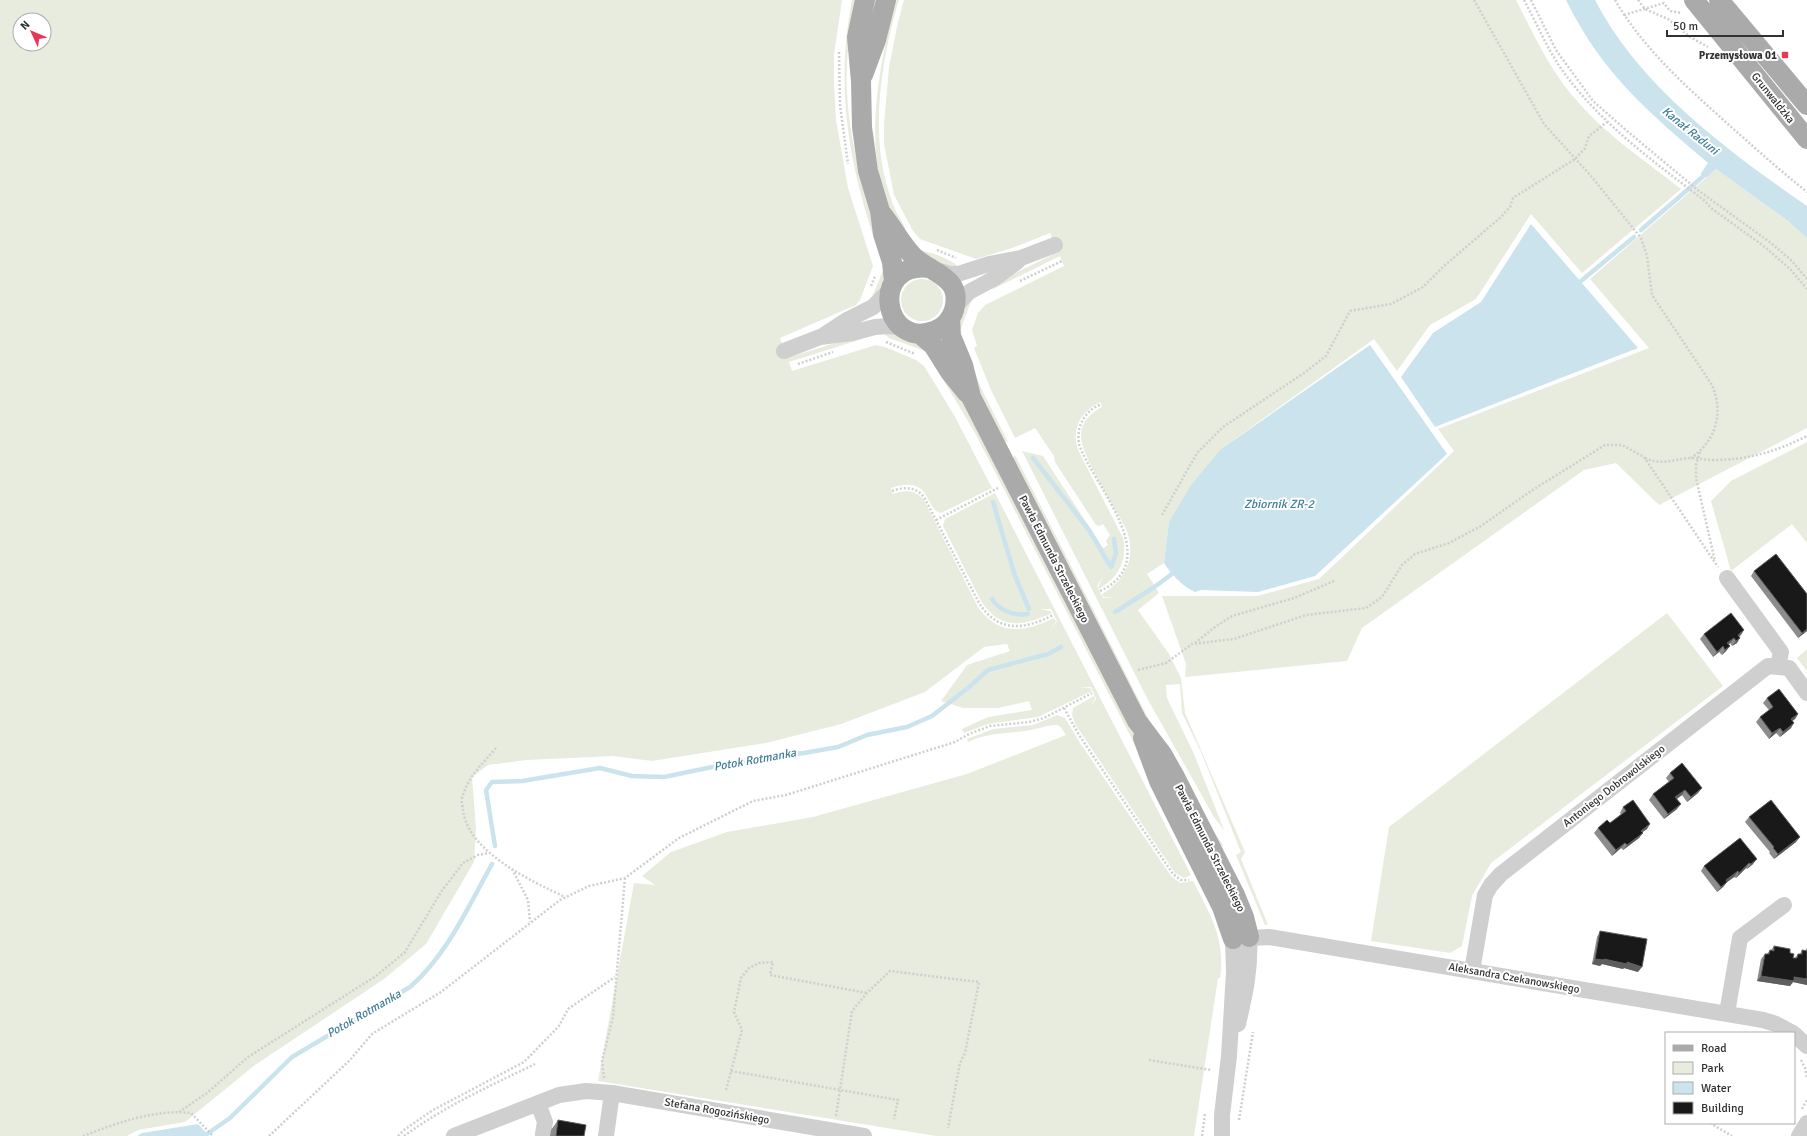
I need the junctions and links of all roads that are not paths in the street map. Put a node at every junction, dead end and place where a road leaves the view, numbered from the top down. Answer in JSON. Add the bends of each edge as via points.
{"nodes":[{"id":1,"x":865,"y":0,"type":"edge"},
{"id":2,"x":886,"y":0,"type":"edge"},
{"id":3,"x":1694,"y":0,"type":"edge"},
{"id":4,"x":1719,"y":0,"type":"edge"},
{"id":5,"x":861,"y":81,"type":"junction"},
{"id":6,"x":1807,"y":105,"type":"edge"},
{"id":7,"x":1807,"y":139,"type":"edge"},
{"id":8,"x":880,"y":210,"type":"junction"},
{"id":9,"x":1055,"y":245,"type":"dead end"},
{"id":10,"x":1021,"y":258,"type":"junction"},
{"id":11,"x":934,"y":270,"type":"junction"},
{"id":12,"x":892,"y":286,"type":"junction"},
{"id":13,"x":952,"y":313,"type":"junction"},
{"id":14,"x":912,"y":331,"type":"junction"},
{"id":15,"x":820,"y":337,"type":"junction"},
{"id":16,"x":784,"y":351,"type":"dead end"},
{"id":17,"x":971,"y":397,"type":"junction"},
{"id":18,"x":1727,"y":578,"type":"road end"},
{"id":19,"x":1778,"y":666,"type":"junction"},
{"id":20,"x":1807,"y":692,"type":"edge"},
{"id":21,"x":1784,"y":905,"type":"dead end"},
{"id":22,"x":1241,"y":938,"type":"junction"},
{"id":23,"x":1472,"y":971,"type":"junction"},
{"id":24,"x":1727,"y":1013,"type":"junction"},
{"id":25,"x":1792,"y":1032,"type":"edge"},
{"id":26,"x":1795,"y":1035,"type":"edge"},
{"id":27,"x":1803,"y":1051,"type":"edge"},
{"id":28,"x":608,"y":1089,"type":"junction"},
{"id":29,"x":538,"y":1103,"type":"junction"},
{"id":30,"x":1807,"y":1123,"type":"edge"},
{"id":31,"x":543,"y":1134,"type":"dead end"},
{"id":32,"x":454,"y":1136,"type":"edge"},
{"id":33,"x":606,"y":1136,"type":"edge"},
{"id":34,"x":864,"y":1136,"type":"edge"},
{"id":35,"x":1222,"y":1136,"type":"edge"},
{"id":36,"x":1799,"y":1136,"type":"edge"}],
"edges":[{"from":1,"to":5,"type":"main road","via":[[857,37]]},
{"from":2,"to":5,"type":"main road","via":[[876,40]]},
{"from":3,"to":7,"type":"main road","name":"Grunwaldzka"},
{"from":4,"to":6,"type":"main road","name":"Grunwaldzka"},
{"from":5,"to":8,"type":"main road","via":[[864,142]]},
{"from":8,"to":11,"type":"main road","via":[[910,253]]},
{"from":8,"to":12,"type":"main road","via":[[883,234],[892,262]]},
{"from":9,"to":10,"type":"street"},
{"from":10,"to":11,"type":"street","via":[[955,274]]},
{"from":10,"to":13,"type":"street","via":[[995,278],[969,292]]},
{"from":11,"to":12,"type":"main road","via":[[922,267],[906,271]]},
{"from":11,"to":13,"type":"main road","via":[[951,284],[954,292]]},
{"from":12,"to":14,"type":"main road","via":[[888,299],[892,316]]},
{"from":12,"to":15,"type":"street","via":[[873,307]]},
{"from":13,"to":14,"type":"main road","via":[[937,330]]},
{"from":13,"to":17,"type":"main road","name":"Pawła Edmunda Strzeleckiego","via":[[951,336],[963,365]]},
{"from":14,"to":15,"type":"street","via":[[883,326]]},
{"from":14,"to":17,"type":"main road","name":"Pawła Edmunda Strzeleckiego","via":[[933,346]]},
{"from":15,"to":16,"type":"street"},
{"from":17,"to":22,"type":"main road","name":"Pawła Edmunda Strzeleckiego","via":[[1137,721],[1150,761],[1228,921]]},
{"from":18,"to":19,"type":"street","via":[[1782,652]]},
{"from":19,"to":20,"type":"street","via":[[1788,668]]},
{"from":19,"to":23,"type":"street","name":"Antoniego Dobrowolskiego","via":[[1768,666],[1501,874],[1485,895]]},
{"from":21,"to":24,"type":"street","via":[[1740,938]]},
{"from":22,"to":23,"type":"street","name":"Aleksandra Czekanowskiego","via":[[1269,937]]},
{"from":22,"to":35,"type":"street","name":"Pawła Edmunda Strzeleckiego","via":[[1234,972]]},
{"from":23,"to":24,"type":"street","name":"Aleksandra Czekanowskiego"},
{"from":24,"to":25,"type":"street","name":"Aleksandra Czekanowskiego","via":[[1776,1024]]},
{"from":26,"to":27,"type":"street","name":"Aleksandra Czekanowskiego"},
{"from":28,"to":29,"type":"street","name":"Stefana Rogozińskiego","via":[[571,1092]]},
{"from":28,"to":33,"type":"street"},
{"from":28,"to":34,"type":"street","name":"Stefana Rogozińskiego"},
{"from":29,"to":31,"type":"street","via":[[545,1122]]},
{"from":29,"to":32,"type":"street","name":"Stefana Rogozińskiego"},
{"from":30,"to":36,"type":"street"}]}
